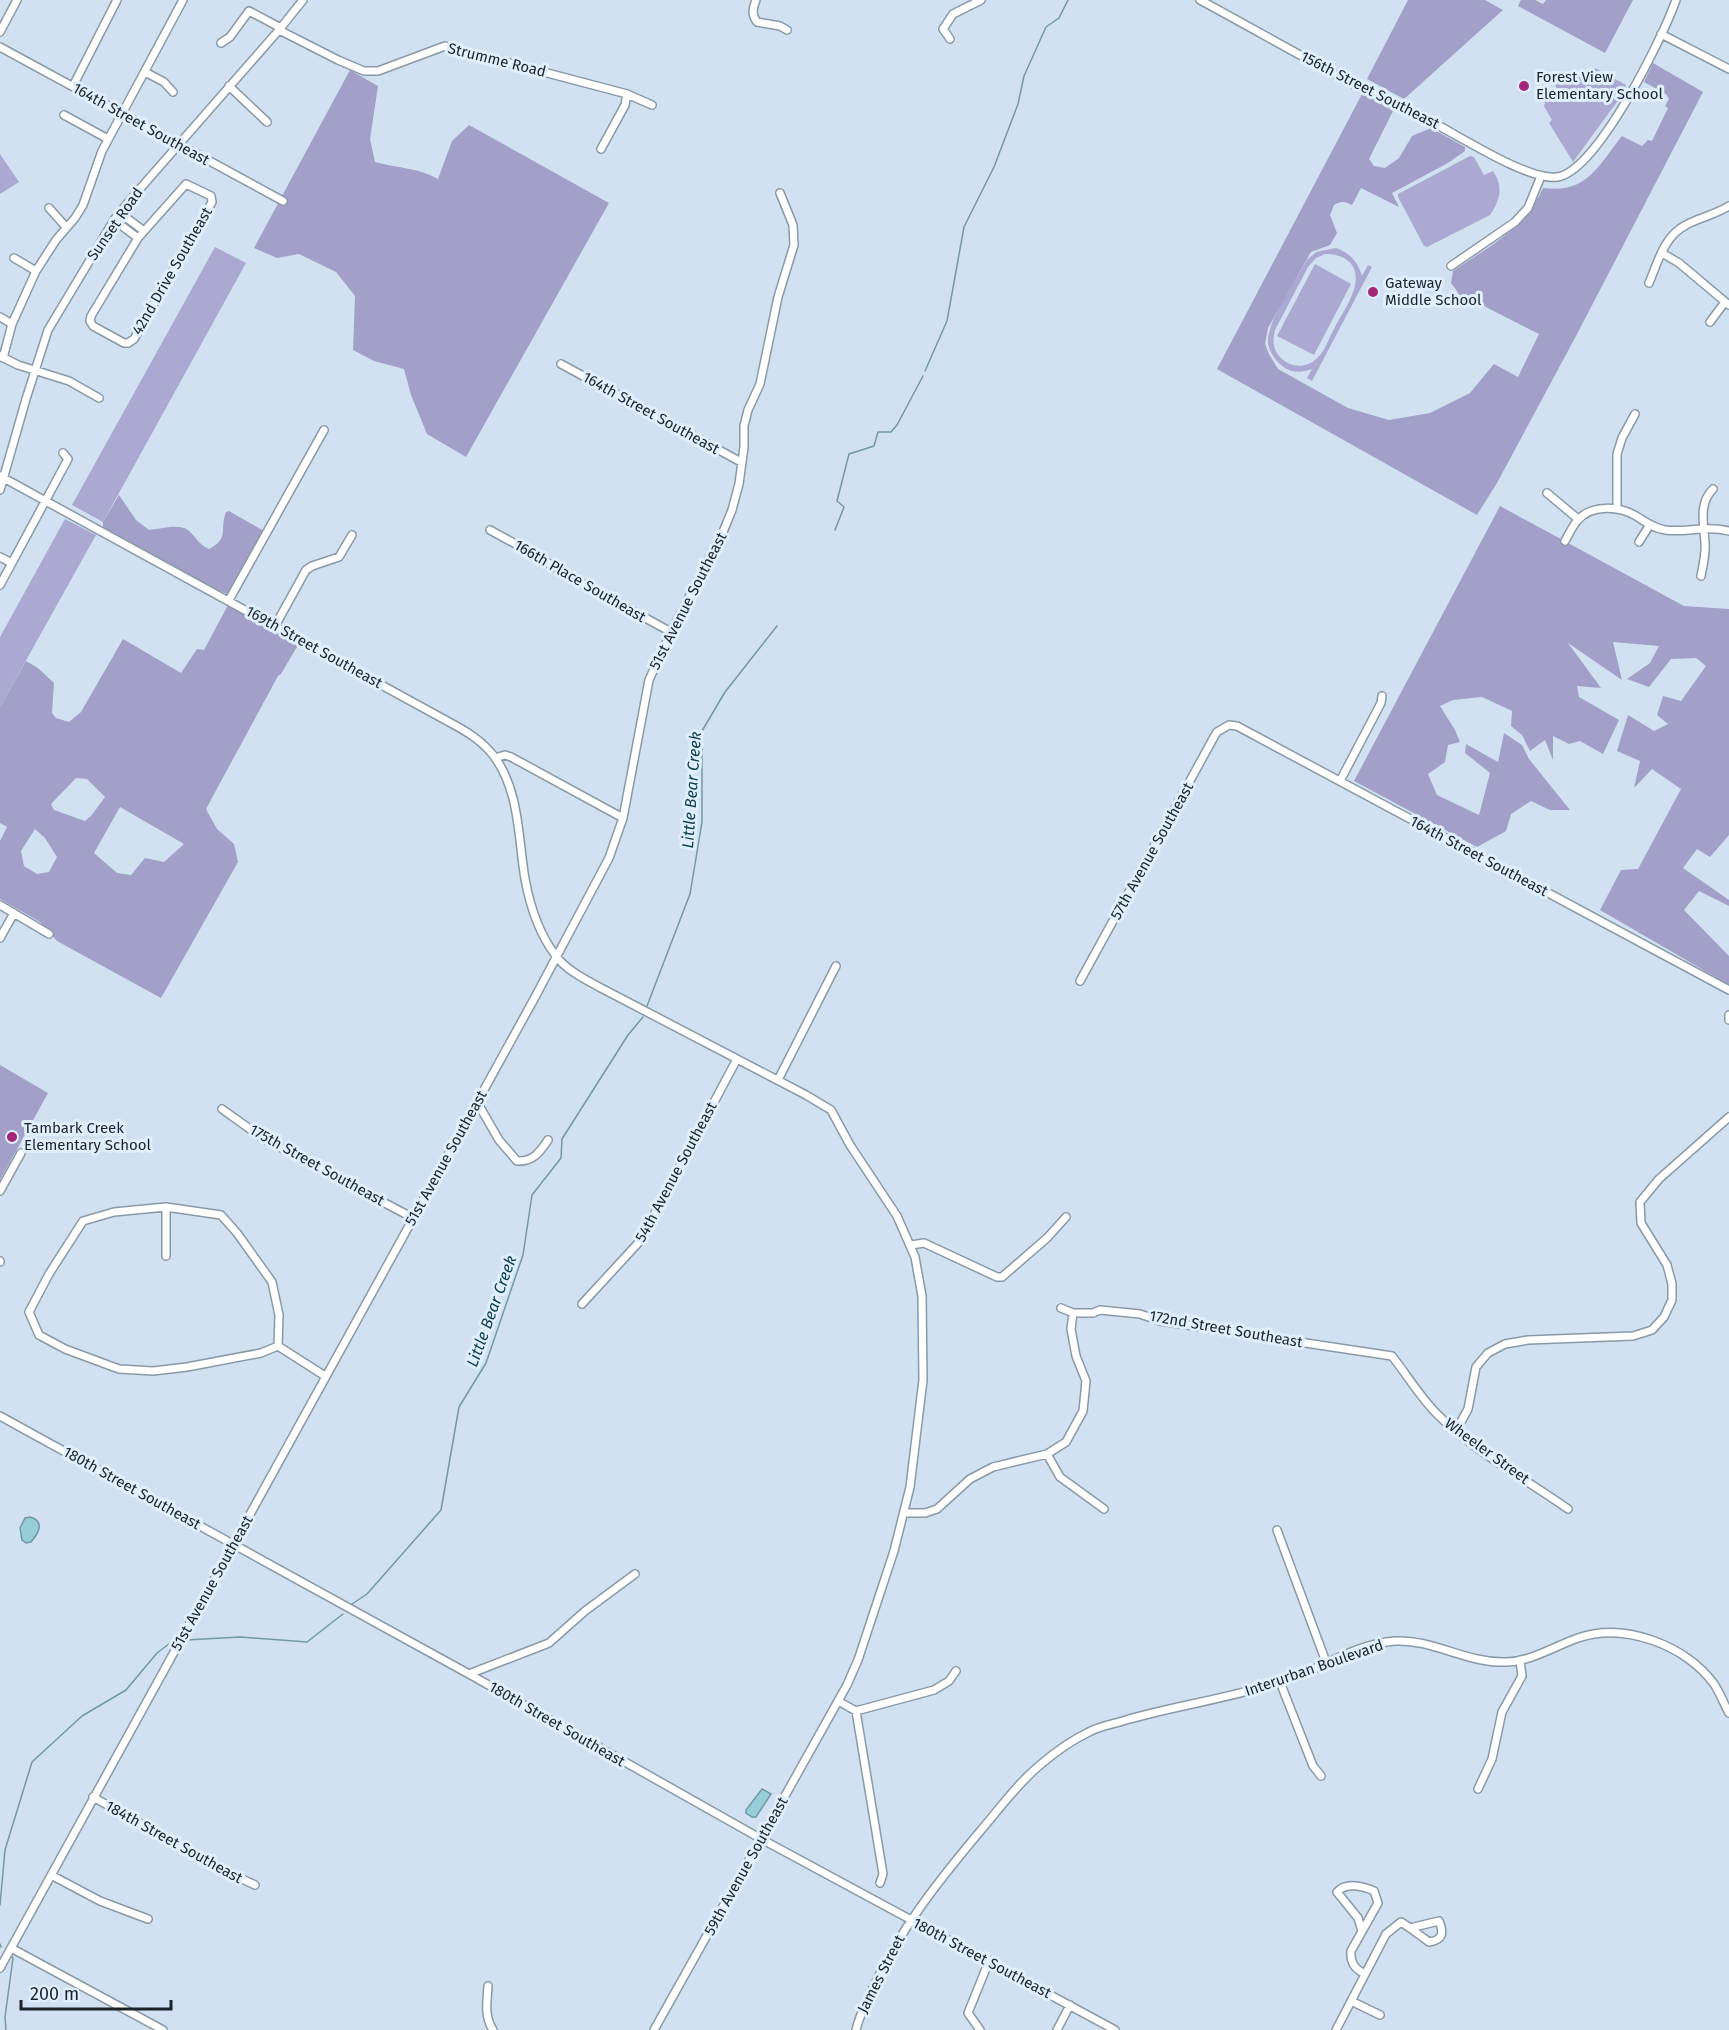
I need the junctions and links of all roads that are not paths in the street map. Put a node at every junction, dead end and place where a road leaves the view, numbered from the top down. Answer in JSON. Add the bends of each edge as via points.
{"nodes":[{"id":1,"x":17,"y":0,"type":"edge"},
{"id":2,"x":117,"y":0,"type":"edge"},
{"id":3,"x":183,"y":0,"type":"edge"},
{"id":4,"x":303,"y":0,"type":"edge"},
{"id":5,"x":756,"y":0,"type":"edge"},
{"id":6,"x":981,"y":0,"type":"edge"},
{"id":7,"x":1200,"y":0,"type":"edge"},
{"id":8,"x":1676,"y":0,"type":"edge"},
{"id":9,"x":0,"y":14,"type":"edge"},
{"id":10,"x":7,"y":18,"type":"junction"},
{"id":11,"x":280,"y":29,"type":"junction"},
{"id":12,"x":787,"y":30,"type":"dead end"},
{"id":13,"x":0,"y":32,"type":"edge"},
{"id":14,"x":1661,"y":34,"type":"junction"},
{"id":15,"x":950,"y":39,"type":"dead end"},
{"id":16,"x":221,"y":43,"type":"dead end"},
{"id":17,"x":0,"y":47,"type":"edge"},
{"id":18,"x":1729,"y":69,"type":"edge"},
{"id":19,"x":145,"y":72,"type":"junction"},
{"id":20,"x":73,"y":86,"type":"junction"},
{"id":21,"x":229,"y":86,"type":"junction"},
{"id":22,"x":172,"y":92,"type":"dead end"},
{"id":23,"x":627,"y":94,"type":"junction"},
{"id":24,"x":652,"y":105,"type":"dead end"},
{"id":25,"x":122,"y":113,"type":"junction"},
{"id":26,"x":64,"y":115,"type":"dead end"},
{"id":27,"x":267,"y":122,"type":"dead end"},
{"id":28,"x":108,"y":139,"type":"junction"},
{"id":29,"x":177,"y":144,"type":"junction"},
{"id":30,"x":601,"y":149,"type":"dead end"},
{"id":31,"x":1541,"y":176,"type":"junction"},
{"id":32,"x":780,"y":193,"type":"dead end"},
{"id":33,"x":283,"y":201,"type":"dead end"},
{"id":34,"x":1729,"y":206,"type":"edge"},
{"id":35,"x":49,"y":208,"type":"dead end"},
{"id":36,"x":120,"y":213,"type":"junction"},
{"id":37,"x":114,"y":220,"type":"junction"},
{"id":38,"x":66,"y":227,"type":"junction"},
{"id":39,"x":144,"y":231,"type":"junction"},
{"id":40,"x":138,"y":238,"type":"junction"},
{"id":41,"x":1662,"y":253,"type":"junction"},
{"id":42,"x":14,"y":258,"type":"dead end"},
{"id":43,"x":1451,"y":266,"type":"dead end"},
{"id":44,"x":36,"y":271,"type":"junction"},
{"id":45,"x":1649,"y":284,"type":"dead end"},
{"id":46,"x":1727,"y":304,"type":"edge"},
{"id":47,"x":0,"y":317,"type":"edge"},
{"id":48,"x":1710,"y":322,"type":"dead end"},
{"id":49,"x":12,"y":324,"type":"junction"},
{"id":50,"x":2,"y":357,"type":"edge"},
{"id":51,"x":561,"y":364,"type":"dead end"},
{"id":52,"x":36,"y":371,"type":"junction"},
{"id":53,"x":99,"y":398,"type":"dead end"},
{"id":54,"x":1635,"y":414,"type":"dead end"},
{"id":55,"x":324,"y":430,"type":"dead end"},
{"id":56,"x":63,"y":453,"type":"dead end"},
{"id":57,"x":741,"y":462,"type":"junction"},
{"id":58,"x":2,"y":477,"type":"edge"},
{"id":59,"x":1713,"y":489,"type":"dead end"},
{"id":60,"x":0,"y":490,"type":"edge"},
{"id":61,"x":1547,"y":493,"type":"dead end"},
{"id":62,"x":46,"y":501,"type":"junction"},
{"id":63,"x":1617,"y":507,"type":"junction"},
{"id":64,"x":1578,"y":519,"type":"junction"},
{"id":65,"x":1649,"y":526,"type":"junction"},
{"id":66,"x":1703,"y":528,"type":"junction"},
{"id":67,"x":490,"y":530,"type":"dead end"},
{"id":68,"x":1729,"y":531,"type":"edge"},
{"id":69,"x":352,"y":535,"type":"dead end"},
{"id":70,"x":1565,"y":541,"type":"dead end"},
{"id":71,"x":1639,"y":542,"type":"dead end"},
{"id":72,"x":0,"y":557,"type":"edge"},
{"id":73,"x":12,"y":563,"type":"junction"},
{"id":74,"x":1701,"y":576,"type":"dead end"},
{"id":75,"x":0,"y":585,"type":"edge"},
{"id":76,"x":230,"y":600,"type":"junction"},
{"id":77,"x":275,"y":626,"type":"junction"},
{"id":78,"x":671,"y":632,"type":"junction"},
{"id":79,"x":1382,"y":696,"type":"dead end"},
{"id":80,"x":1229,"y":725,"type":"joint"},
{"id":81,"x":495,"y":758,"type":"junction"},
{"id":82,"x":1340,"y":781,"type":"junction"},
{"id":83,"x":623,"y":818,"type":"junction"},
{"id":84,"x":0,"y":905,"type":"edge"},
{"id":85,"x":14,"y":913,"type":"junction"},
{"id":86,"x":49,"y":934,"type":"dead end"},
{"id":87,"x":0,"y":938,"type":"edge"},
{"id":88,"x":557,"y":958,"type":"junction"},
{"id":89,"x":836,"y":966,"type":"dead end"},
{"id":90,"x":1080,"y":981,"type":"dead end"},
{"id":91,"x":1729,"y":990,"type":"edge"},
{"id":92,"x":1729,"y":1015,"type":"edge"},
{"id":93,"x":1729,"y":1020,"type":"edge"},
{"id":94,"x":737,"y":1059,"type":"junction"},
{"id":95,"x":778,"y":1080,"type":"junction"},
{"id":96,"x":477,"y":1102,"type":"junction"},
{"id":97,"x":222,"y":1109,"type":"dead end"},
{"id":98,"x":1729,"y":1117,"type":"edge"},
{"id":99,"x":548,"y":1140,"type":"dead end"},
{"id":100,"x":21,"y":1153,"type":"dead end"},
{"id":101,"x":0,"y":1191,"type":"edge"},
{"id":102,"x":166,"y":1208,"type":"junction"},
{"id":103,"x":1066,"y":1216,"type":"dead end"},
{"id":104,"x":413,"y":1218,"type":"junction"},
{"id":105,"x":911,"y":1245,"type":"junction"},
{"id":106,"x":166,"y":1256,"type":"dead end"},
{"id":107,"x":582,"y":1304,"type":"dead end"},
{"id":108,"x":1061,"y":1308,"type":"dead end"},
{"id":109,"x":1073,"y":1313,"type":"junction"},
{"id":110,"x":278,"y":1347,"type":"junction"},
{"id":111,"x":1392,"y":1356,"type":"joint"},
{"id":112,"x":325,"y":1376,"type":"junction"},
{"id":113,"x":0,"y":1416,"type":"edge"},
{"id":114,"x":1456,"y":1431,"type":"junction"},
{"id":115,"x":1047,"y":1454,"type":"junction"},
{"id":116,"x":1104,"y":1509,"type":"dead end"},
{"id":117,"x":1568,"y":1509,"type":"dead end"},
{"id":118,"x":905,"y":1513,"type":"junction"},
{"id":119,"x":1277,"y":1530,"type":"dead end"},
{"id":120,"x":234,"y":1543,"type":"junction"},
{"id":121,"x":635,"y":1574,"type":"dead end"},
{"id":122,"x":1520,"y":1660,"type":"junction"},
{"id":123,"x":1326,"y":1662,"type":"junction"},
{"id":124,"x":956,"y":1671,"type":"dead end"},
{"id":125,"x":469,"y":1674,"type":"junction"},
{"id":126,"x":1280,"y":1682,"type":"junction"},
{"id":127,"x":838,"y":1701,"type":"junction"},
{"id":128,"x":856,"y":1711,"type":"junction"},
{"id":129,"x":1729,"y":1713,"type":"edge"},
{"id":130,"x":1321,"y":1776,"type":"dead end"},
{"id":131,"x":1478,"y":1789,"type":"dead end"},
{"id":132,"x":93,"y":1797,"type":"junction"},
{"id":133,"x":762,"y":1839,"type":"junction"},
{"id":134,"x":51,"y":1875,"type":"junction"},
{"id":135,"x":880,"y":1883,"type":"dead end"},
{"id":136,"x":255,"y":1885,"type":"dead end"},
{"id":137,"x":148,"y":1919,"type":"dead end"},
{"id":138,"x":910,"y":1920,"type":"junction"},
{"id":139,"x":1410,"y":1928,"type":"dead end"},
{"id":140,"x":1362,"y":1931,"type":"junction"},
{"id":141,"x":11,"y":1948,"type":"junction"},
{"id":142,"x":989,"y":1961,"type":"junction"},
{"id":143,"x":0,"y":1968,"type":"edge"},
{"id":144,"x":1365,"y":1974,"type":"junction"},
{"id":145,"x":488,"y":1986,"type":"dead end"},
{"id":146,"x":1351,"y":2001,"type":"junction"},
{"id":147,"x":1070,"y":2005,"type":"junction"},
{"id":148,"x":1380,"y":2014,"type":"dead end"},
{"id":149,"x":1101,"y":2027,"type":"edge"},
{"id":150,"x":163,"y":2030,"type":"edge"},
{"id":151,"x":493,"y":2030,"type":"edge"},
{"id":152,"x":654,"y":2030,"type":"edge"},
{"id":153,"x":856,"y":2030,"type":"edge"},
{"id":154,"x":980,"y":2030,"type":"edge"},
{"id":155,"x":1057,"y":2030,"type":"edge"},
{"id":156,"x":1115,"y":2030,"type":"edge"},
{"id":157,"x":1336,"y":2030,"type":"edge"}],
"edges":[{"from":1,"to":10,"type":"street"},
{"from":2,"to":20,"type":"street"},
{"from":3,"to":19,"type":"street"},
{"from":4,"to":11,"type":"street","name":"Sunset Road"},
{"from":5,"to":12,"type":"street","via":[[752,11],[756,22]]},
{"from":6,"to":15,"type":"street","via":[[953,14],[944,29]]},
{"from":7,"to":31,"type":"street","name":"156th Street Southeast","via":[[1389,102]]},
{"from":8,"to":14,"type":"street"},
{"from":9,"to":10,"type":"street"},
{"from":10,"to":13,"type":"street"},
{"from":11,"to":16,"type":"street","name":"Strumme Road","via":[[249,11]]},
{"from":11,"to":21,"type":"street","name":"Sunset Road"},
{"from":11,"to":23,"type":"street","name":"Strumme Road","via":[[364,71],[378,71],[445,46]]},
{"from":14,"to":18,"type":"street"},
{"from":14,"to":31,"type":"street","via":[[1630,96],[1580,166],[1557,177]]},
{"from":17,"to":20,"type":"street","name":"164th Street Southeast"},
{"from":19,"to":22,"type":"street","via":[[164,82]]},
{"from":19,"to":25,"type":"street"},
{"from":20,"to":25,"type":"street","name":"164th Street Southeast"},
{"from":21,"to":27,"type":"street"},
{"from":21,"to":29,"type":"street","name":"Sunset Road"},
{"from":23,"to":24,"type":"street","name":"Strumme Road"},
{"from":23,"to":30,"type":"street"},
{"from":25,"to":28,"type":"street"},
{"from":25,"to":29,"type":"street","name":"164th Street Southeast"},
{"from":26,"to":28,"type":"street"},
{"from":28,"to":38,"type":"street","via":[[83,205]]},
{"from":29,"to":33,"type":"street","name":"164th Street Southeast"},
{"from":29,"to":36,"type":"street","name":"Sunset Road"},
{"from":31,"to":43,"type":"street","via":[[1528,208],[1515,222]]},
{"from":32,"to":57,"type":"street","name":"51st Avenue Southeast","via":[[793,225],[794,245],[760,384],[744,426]]},
{"from":34,"to":41,"type":"street","via":[[1685,225],[1668,240]]},
{"from":35,"to":38,"type":"street"},
{"from":36,"to":37,"type":"street","name":"Sunset Road"},
{"from":36,"to":39,"type":"street"},
{"from":37,"to":40,"type":"street"},
{"from":37,"to":52,"type":"street","name":"Sunset Road","via":[[48,330]]},
{"from":38,"to":44,"type":"street"},
{"from":39,"to":40,"type":"street"},
{"from":39,"to":40,"type":"street","name":"42nd Drive Southeast","via":[[186,184],[211,196],[212,202],[154,307],[134,339],[124,343],[90,321]]},
{"from":41,"to":45,"type":"street"},
{"from":41,"to":46,"type":"street"},
{"from":42,"to":44,"type":"street"},
{"from":44,"to":49,"type":"street"},
{"from":46,"to":48,"type":"street"},
{"from":47,"to":49,"type":"street"},
{"from":49,"to":50,"type":"street"},
{"from":50,"to":52,"type":"street"},
{"from":51,"to":57,"type":"street","name":"164th Street Southeast"},
{"from":52,"to":53,"type":"street","via":[[69,381]]},
{"from":52,"to":58,"type":"street","name":"Sunset Road"},
{"from":54,"to":63,"type":"street","via":[[1617,454]]},
{"from":55,"to":76,"type":"street"},
{"from":56,"to":62,"type":"street","via":[[68,459]]},
{"from":57,"to":78,"type":"street","name":"51st Avenue Southeast","via":[[739,484],[723,532]]},
{"from":58,"to":60,"type":"street","name":"Sunset Road"},
{"from":58,"to":62,"type":"street","name":"169th Street Southeast"},
{"from":59,"to":66,"type":"street","via":[[1703,510]]},
{"from":61,"to":64,"type":"street"},
{"from":62,"to":73,"type":"street"},
{"from":62,"to":76,"type":"street","name":"169th Street Southeast"},
{"from":63,"to":64,"type":"street"},
{"from":63,"to":65,"type":"street"},
{"from":64,"to":70,"type":"street"},
{"from":65,"to":66,"type":"street","via":[[1676,531]]},
{"from":65,"to":71,"type":"street"},
{"from":66,"to":68,"type":"street"},
{"from":66,"to":74,"type":"street"},
{"from":67,"to":78,"type":"street","name":"166th Place Southeast"},
{"from":69,"to":77,"type":"street","via":[[339,557],[306,570]]},
{"from":72,"to":73,"type":"street"},
{"from":73,"to":75,"type":"street"},
{"from":76,"to":77,"type":"street","name":"169th Street Southeast"},
{"from":77,"to":81,"type":"street","name":"169th Street Southeast","via":[[468,733]]},
{"from":78,"to":83,"type":"street","name":"51st Avenue Southeast","via":[[649,680]]},
{"from":79,"to":82,"type":"street"},
{"from":80,"to":82,"type":"street","name":"164th Street Southeast"},
{"from":80,"to":90,"type":"street","name":"57th Avenue Southeast","via":[[1217,732]]},
{"from":81,"to":83,"type":"street","via":[[511,757]]},
{"from":81,"to":88,"type":"street","via":[[514,802],[529,900]]},
{"from":82,"to":91,"type":"street","name":"164th Street Southeast"},
{"from":83,"to":88,"type":"street","name":"51st Avenue Southeast","via":[[609,858]]},
{"from":84,"to":85,"type":"street"},
{"from":85,"to":86,"type":"street"},
{"from":85,"to":87,"type":"street"},
{"from":88,"to":94,"type":"street","name":"59th Avenue Southeast","via":[[585,979]]},
{"from":88,"to":96,"type":"street","name":"51st Avenue Southeast"},
{"from":89,"to":95,"type":"street"},
{"from":92,"to":93,"type":"street"},
{"from":94,"to":95,"type":"street","name":"59th Avenue Southeast"},
{"from":94,"to":107,"type":"street","name":"54th Avenue Southeast","via":[[640,1241]]},
{"from":95,"to":105,"type":"street","name":"59th Avenue Southeast","via":[[831,1110]]},
{"from":96,"to":99,"type":"street","via":[[499,1140],[518,1161],[534,1158]]},
{"from":96,"to":104,"type":"street","name":"51st Avenue Southeast"},
{"from":97,"to":104,"type":"street","name":"175th Street Southeast","via":[[261,1137]]},
{"from":98,"to":114,"type":"street","via":[[1659,1179],[1640,1202],[1641,1223],[1667,1265],[1671,1284],[1672,1300],[1664,1317],[1652,1330],[1633,1336],[1528,1340],[1497,1348],[1476,1367],[1468,1409]]},
{"from":100,"to":101,"type":"street"},
{"from":102,"to":106,"type":"street"},
{"from":102,"to":110,"type":"street","via":[[221,1215],[237,1233],[272,1282],[279,1315]]},
{"from":102,"to":110,"type":"street","via":[[114,1212],[83,1221],[29,1312],[39,1335],[65,1350],[119,1369],[187,1367]]},
{"from":103,"to":105,"type":"street","via":[[1002,1277],[924,1243]]},
{"from":104,"to":112,"type":"street","name":"51st Avenue Southeast"},
{"from":105,"to":118,"type":"street","name":"59th Avenue Southeast","via":[[922,1296],[923,1380]]},
{"from":108,"to":109,"type":"street","name":"172nd Street Southeast"},
{"from":109,"to":111,"type":"street","name":"172nd Street Southeast","via":[[1100,1310],[1140,1314],[1160,1321]]},
{"from":109,"to":115,"type":"street","via":[[1071,1329],[1076,1356],[1086,1380],[1083,1411],[1066,1442]]},
{"from":110,"to":112,"type":"street"},
{"from":111,"to":114,"type":"street","name":"Wheeler Street","via":[[1436,1413]]},
{"from":112,"to":120,"type":"street","name":"51st Avenue Southeast"},
{"from":113,"to":120,"type":"street","name":"180th Street Southeast"},
{"from":114,"to":117,"type":"street","name":"Wheeler Street"},
{"from":115,"to":116,"type":"street","via":[[1060,1477]]},
{"from":115,"to":118,"type":"street","via":[[993,1467],[970,1479],[937,1509]]},
{"from":118,"to":127,"type":"street","name":"59th Avenue Southeast","via":[[858,1660]]},
{"from":119,"to":123,"type":"street"},
{"from":120,"to":125,"type":"street","name":"180th Street Southeast"},
{"from":120,"to":132,"type":"street","name":"51st Avenue Southeast"},
{"from":121,"to":125,"type":"street","via":[[549,1643]]},
{"from":122,"to":123,"type":"street","name":"Interurban Boulevard","via":[[1484,1661],[1397,1641]]},
{"from":122,"to":129,"type":"street","name":"Interurban Boulevard","via":[[1606,1632],[1645,1639],[1675,1651],[1697,1666],[1714,1684]]},
{"from":122,"to":131,"type":"street","via":[[1522,1676],[1502,1712],[1492,1759]]},
{"from":123,"to":126,"type":"street","name":"Interurban Boulevard"},
{"from":124,"to":128,"type":"street","via":[[934,1690]]},
{"from":125,"to":133,"type":"street","name":"180th Street Southeast"},
{"from":126,"to":130,"type":"street","via":[[1313,1766]]},
{"from":126,"to":138,"type":"street","name":"Interurban Boulevard","via":[[1138,1717],[1078,1738],[1039,1766],[1011,1796]]},
{"from":127,"to":128,"type":"street"},
{"from":127,"to":133,"type":"street","name":"59th Avenue Southeast"},
{"from":128,"to":135,"type":"street","via":[[883,1874]]},
{"from":132,"to":134,"type":"street","name":"51st Avenue Southeast"},
{"from":132,"to":136,"type":"street","name":"184th Street Southeast"},
{"from":133,"to":138,"type":"street","name":"180th Street Southeast"},
{"from":133,"to":152,"type":"street","name":"59th Avenue Southeast"},
{"from":134,"to":137,"type":"street","via":[[100,1901]]},
{"from":134,"to":141,"type":"street","name":"51st Avenue Southeast"},
{"from":138,"to":142,"type":"street","name":"180th Street Southeast"},
{"from":138,"to":153,"type":"street","name":"James Street","via":[[881,1969]]},
{"from":139,"to":144,"type":"street","via":[[1401,1922],[1386,1934]]},
{"from":140,"to":140,"type":"street","via":[[1378,1903],[1374,1892],[1342,1887],[1337,1892],[1358,1918]]},
{"from":140,"to":144,"type":"street","via":[[1350,1959]]},
{"from":141,"to":143,"type":"street","name":"51st Avenue Southeast"},
{"from":141,"to":150,"type":"street"},
{"from":142,"to":147,"type":"street","name":"180th Street Southeast"},
{"from":142,"to":154,"type":"street","via":[[968,2013]]},
{"from":144,"to":146,"type":"street"},
{"from":145,"to":151,"type":"street","via":[[486,2009]]},
{"from":146,"to":148,"type":"street"},
{"from":146,"to":157,"type":"street"},
{"from":147,"to":149,"type":"street","name":"180th Street Southeast"},
{"from":147,"to":155,"type":"street"},
{"from":149,"to":156,"type":"street","name":"180th Street Southeast"}]}
